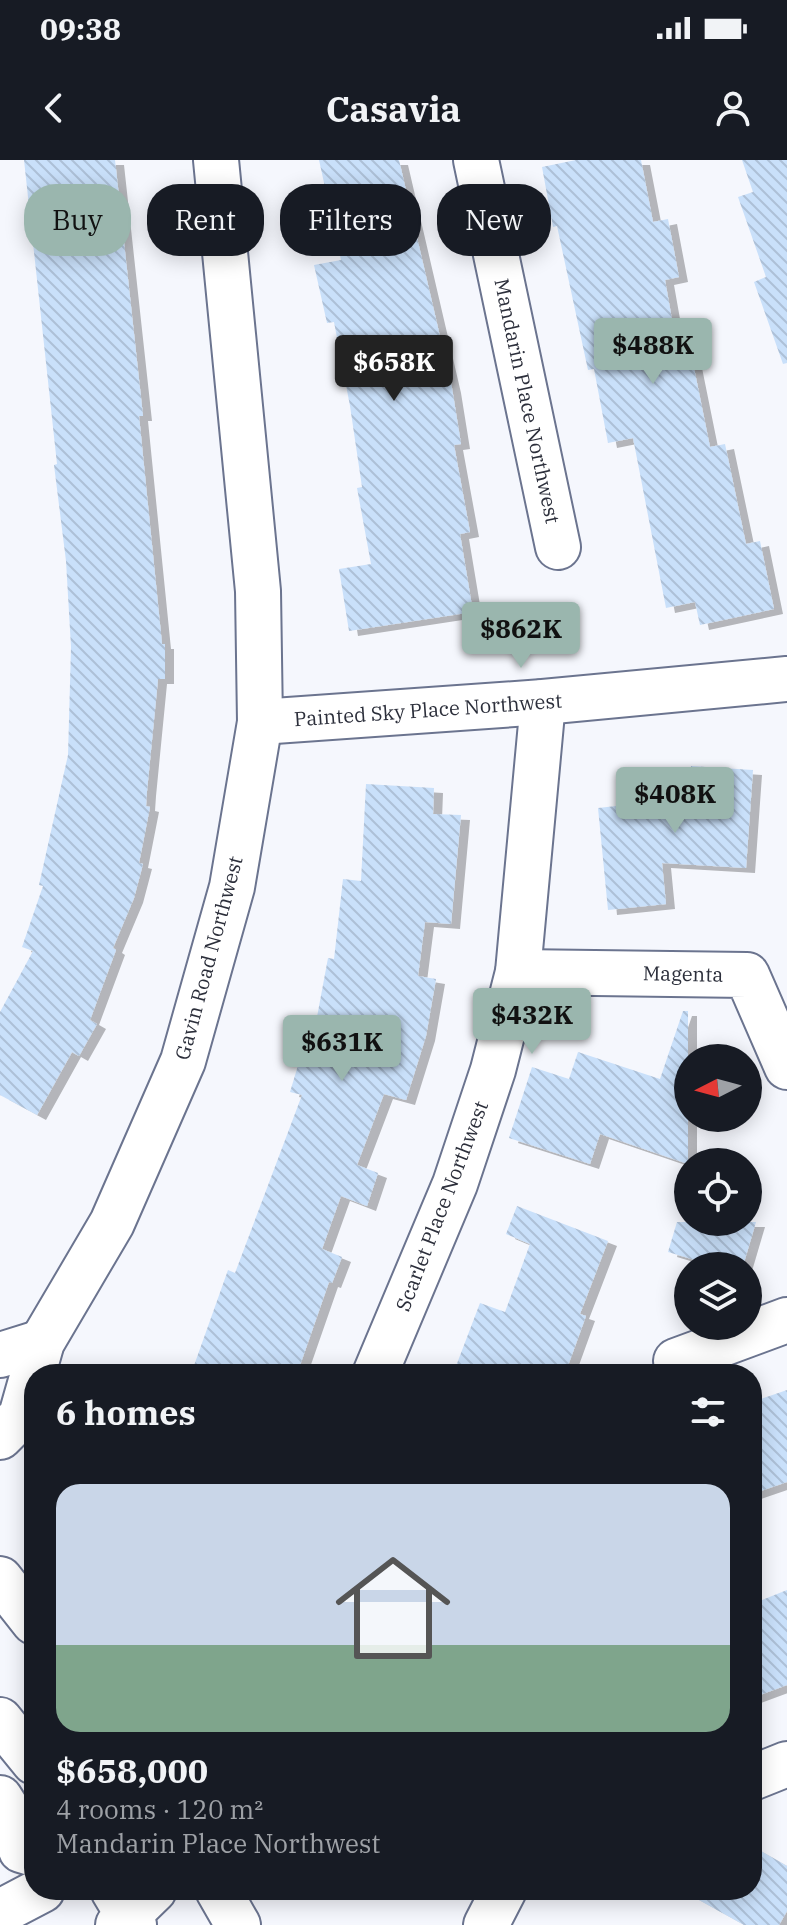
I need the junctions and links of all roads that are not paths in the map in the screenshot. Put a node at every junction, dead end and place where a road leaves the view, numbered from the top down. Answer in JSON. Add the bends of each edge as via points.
{"nodes":[{"id":1,"x":216,"y":160,"type":"edge"},
{"id":2,"x":476,"y":160,"type":"edge"},
{"id":3,"x":558,"y":547,"type":"dead end"},
{"id":4,"x":787,"y":679,"type":"edge"},
{"id":5,"x":543,"y":702,"type":"junction"},
{"id":6,"x":260,"y":722,"type":"junction"},
{"id":7,"x":518,"y":972,"type":"junction"},
{"id":8,"x":787,"y":1067,"type":"edge"},
{"id":9,"x":787,"y":1320,"type":"edge"},
{"id":10,"x":42,"y":1342,"type":"junction"},
{"id":11,"x":0,"y":1355,"type":"edge"},
{"id":12,"x":676,"y":1361,"type":"dead end"},
{"id":13,"x":36,"y":1364,"type":"edge"},
{"id":14,"x":379,"y":1364,"type":"edge"},
{"id":15,"x":24,"y":1405,"type":"edge"},
{"id":16,"x":0,"y":1437,"type":"edge"},
{"id":17,"x":0,"y":1579,"type":"edge"},
{"id":18,"x":24,"y":1609,"type":"edge"},
{"id":19,"x":0,"y":1720,"type":"edge"},
{"id":20,"x":24,"y":1750,"type":"edge"},
{"id":21,"x":787,"y":1764,"type":"edge"},
{"id":22,"x":762,"y":1774,"type":"edge"},
{"id":23,"x":0,"y":1798,"type":"edge"},
{"id":24,"x":24,"y":1851,"type":"edge"},
{"id":25,"x":24,"y":1899,"type":"edge"},
{"id":26,"x":224,"y":1900,"type":"edge"},
{"id":27,"x":499,"y":1900,"type":"edge"},
{"id":28,"x":0,"y":1912,"type":"edge"},
{"id":29,"x":238,"y":1925,"type":"edge"},
{"id":30,"x":486,"y":1925,"type":"edge"}],
"edges":[{"from":1,"to":6,"type":"street","name":"Gavin Road Northwest","via":[[258,591]]},
{"from":2,"to":3,"type":"street","name":"Mandarin Place Northwest"},
{"from":4,"to":5,"type":"street","name":"Painted Sky Place Northwest"},
{"from":5,"to":6,"type":"street","name":"Painted Sky Place Northwest"},
{"from":5,"to":7,"type":"street","name":"Scarlet Place Northwest"},
{"from":6,"to":10,"type":"street","name":"Gavin Road Northwest","via":[[232,887],[183,1061],[112,1223]]},
{"from":7,"to":8,"type":"street","name":"Magenta","via":[[747,975]]},
{"from":7,"to":14,"type":"street","name":"Scarlet Place Northwest","via":[[455,1184]]},
{"from":9,"to":12,"type":"street"},
{"from":10,"to":11,"type":"street"},
{"from":10,"to":13,"type":"street","name":"Gavin Road Northwest"},
{"from":15,"to":16,"type":"street","name":"Gavin Road Northwest","via":[[21,1416]]},
{"from":17,"to":18,"type":"street"},
{"from":19,"to":20,"type":"street"},
{"from":21,"to":22,"type":"street"},
{"from":23,"to":24,"type":"street","via":[[16,1823]]},
{"from":25,"to":28,"type":"street"},
{"from":26,"to":29,"type":"street"},
{"from":27,"to":30,"type":"street"}]}
